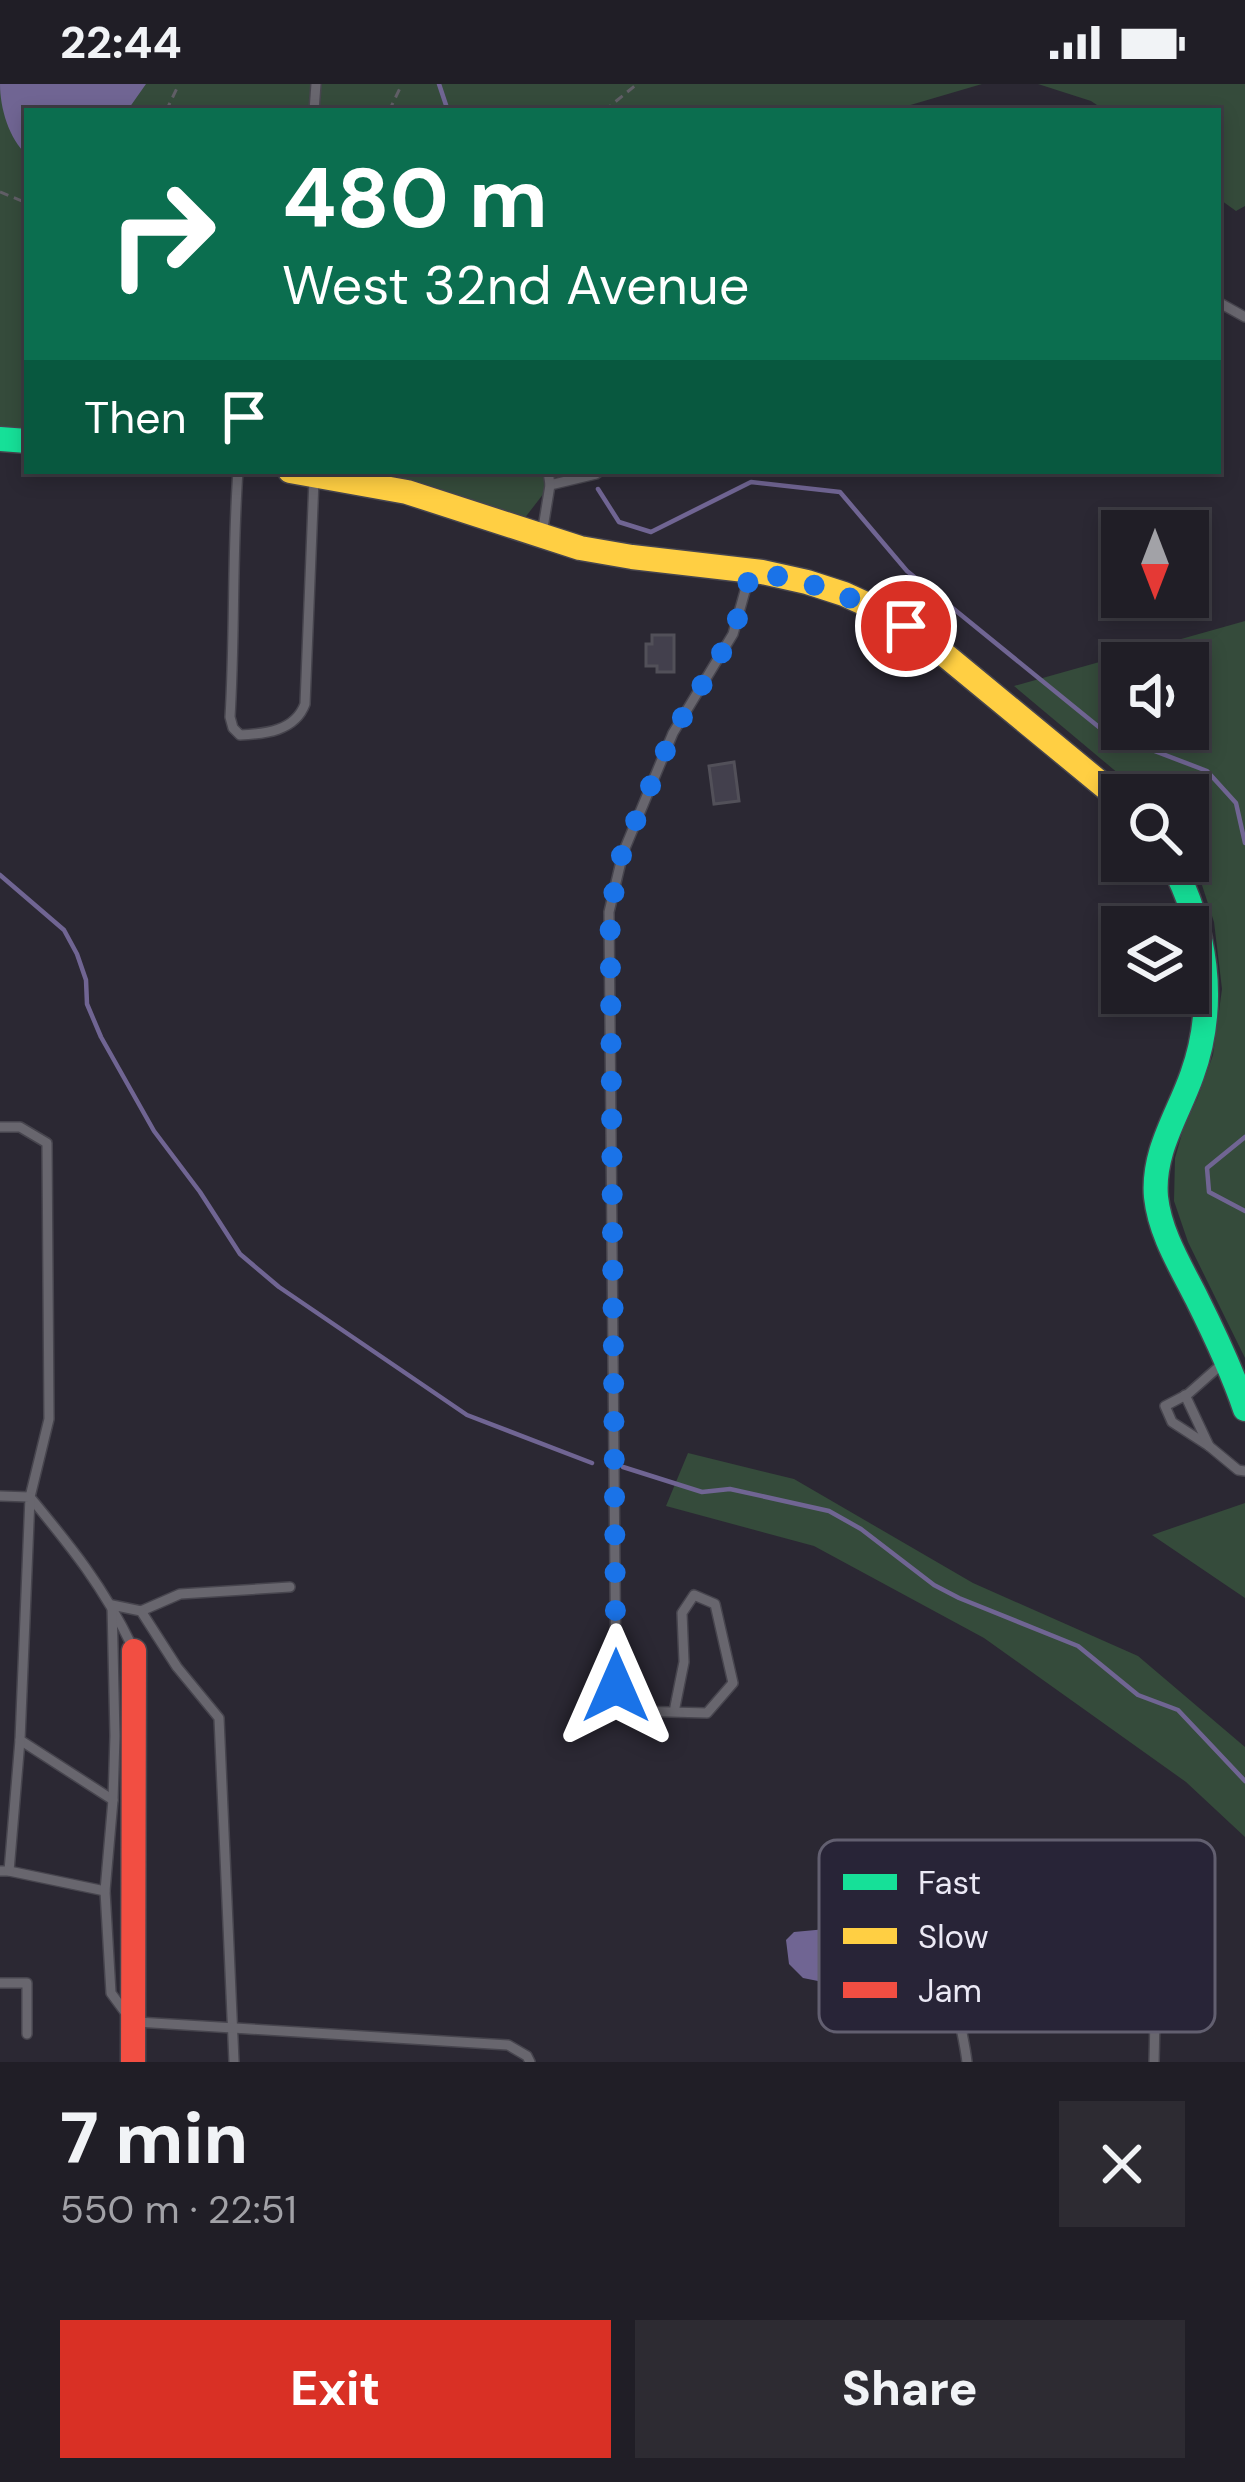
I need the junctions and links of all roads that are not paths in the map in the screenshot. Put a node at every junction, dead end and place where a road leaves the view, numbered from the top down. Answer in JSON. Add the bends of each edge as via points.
{"nodes":[{"id":1,"x":238,"y":474,"type":"edge"},
{"id":2,"x":302,"y":474,"type":"edge"},
{"id":3,"x":308,"y":474,"type":"edge"},
{"id":4,"x":548,"y":474,"type":"edge"},
{"id":5,"x":594,"y":474,"type":"edge"},
{"id":6,"x":550,"y":484,"type":"junction"},
{"id":7,"x":541,"y":539,"type":"junction"},
{"id":8,"x":751,"y":572,"type":"junction"},
{"id":9,"x":1101,"y":784,"type":"edge"},
{"id":10,"x":1180,"y":882,"type":"edge"},
{"id":11,"x":0,"y":1127,"type":"edge"},
{"id":12,"x":1227,"y":1360,"type":"junction"},
{"id":13,"x":1185,"y":1396,"type":"junction"},
{"id":14,"x":1245,"y":1409,"type":"edge"},
{"id":15,"x":1210,"y":1445,"type":"junction"},
{"id":16,"x":1245,"y":1471,"type":"edge"},
{"id":17,"x":0,"y":1496,"type":"edge"},
{"id":18,"x":29,"y":1497,"type":"junction"},
{"id":19,"x":290,"y":1588,"type":"dead end"},
{"id":20,"x":112,"y":1605,"type":"junction"},
{"id":21,"x":141,"y":1611,"type":"junction"},
{"id":22,"x":134,"y":1651,"type":"joint"},
{"id":23,"x":674,"y":1712,"type":"junction"},
{"id":24,"x":20,"y":1740,"type":"junction"},
{"id":25,"x":113,"y":1800,"type":"junction"},
{"id":26,"x":4,"y":1871,"type":"edge"},
{"id":27,"x":105,"y":1892,"type":"junction"},
{"id":28,"x":0,"y":1983,"type":"edge"},
{"id":29,"x":132,"y":2021,"type":"junction"},
{"id":30,"x":234,"y":2027,"type":"junction"},
{"id":31,"x":962,"y":2032,"type":"edge"},
{"id":32,"x":1153,"y":2032,"type":"edge"},
{"id":33,"x":27,"y":2034,"type":"dead end"},
{"id":34,"x":133,"y":2062,"type":"edge"},
{"id":35,"x":234,"y":2062,"type":"edge"},
{"id":36,"x":530,"y":2062,"type":"edge"},
{"id":37,"x":967,"y":2062,"type":"edge"},
{"id":38,"x":1154,"y":2062,"type":"edge"}],
"edges":[{"from":1,"to":2,"type":"lane","via":[[230,717],[240,735],[285,728],[305,704]]},
{"from":3,"to":7,"type":"street","via":[[403,491]]},
{"from":4,"to":6,"type":"lane"},
{"from":5,"to":6,"type":"lane"},
{"from":6,"to":7,"type":"lane"},
{"from":7,"to":8,"type":"street"},
{"from":8,"to":9,"type":"street","via":[[838,591],[906,626]]},
{"from":8,"to":23,"type":"lane","via":[[733,634],[673,733],[622,853],[610,912],[616,1686],[634,1712]]},
{"from":10,"to":12,"type":"street","via":[[1200,944],[1205,1025],[1155,1192],[1172,1249]]},
{"from":11,"to":18,"type":"lane","via":[[20,1127],[47,1143],[49,1419]]},
{"from":12,"to":13,"type":"lane"},
{"from":12,"to":14,"type":"street"},
{"from":13,"to":15,"type":"lane"},
{"from":13,"to":15,"type":"lane","via":[[1165,1406],[1172,1423]]},
{"from":15,"to":16,"type":"lane"},
{"from":17,"to":18,"type":"lane"},
{"from":18,"to":20,"type":"lane"},
{"from":18,"to":24,"type":"lane"},
{"from":19,"to":21,"type":"lane","via":[[180,1594]]},
{"from":20,"to":21,"type":"lane"},
{"from":20,"to":22,"type":"lane"},
{"from":20,"to":25,"type":"lane"},
{"from":21,"to":30,"type":"lane","via":[[219,1718]]},
{"from":22,"to":29,"type":"street"},
{"from":23,"to":23,"type":"lane","via":[[682,1613],[694,1595],[715,1604],[733,1683],[707,1713]]},
{"from":24,"to":25,"type":"lane"},
{"from":24,"to":26,"type":"lane"},
{"from":25,"to":27,"type":"lane"},
{"from":26,"to":27,"type":"lane"},
{"from":27,"to":29,"type":"lane","via":[[111,1993]]},
{"from":28,"to":33,"type":"lane","via":[[27,1983]]},
{"from":29,"to":30,"type":"lane"},
{"from":29,"to":34,"type":"street"},
{"from":30,"to":35,"type":"lane"},
{"from":30,"to":36,"type":"lane","via":[[508,2045]]},
{"from":31,"to":37,"type":"lane"},
{"from":32,"to":38,"type":"lane"}]}
